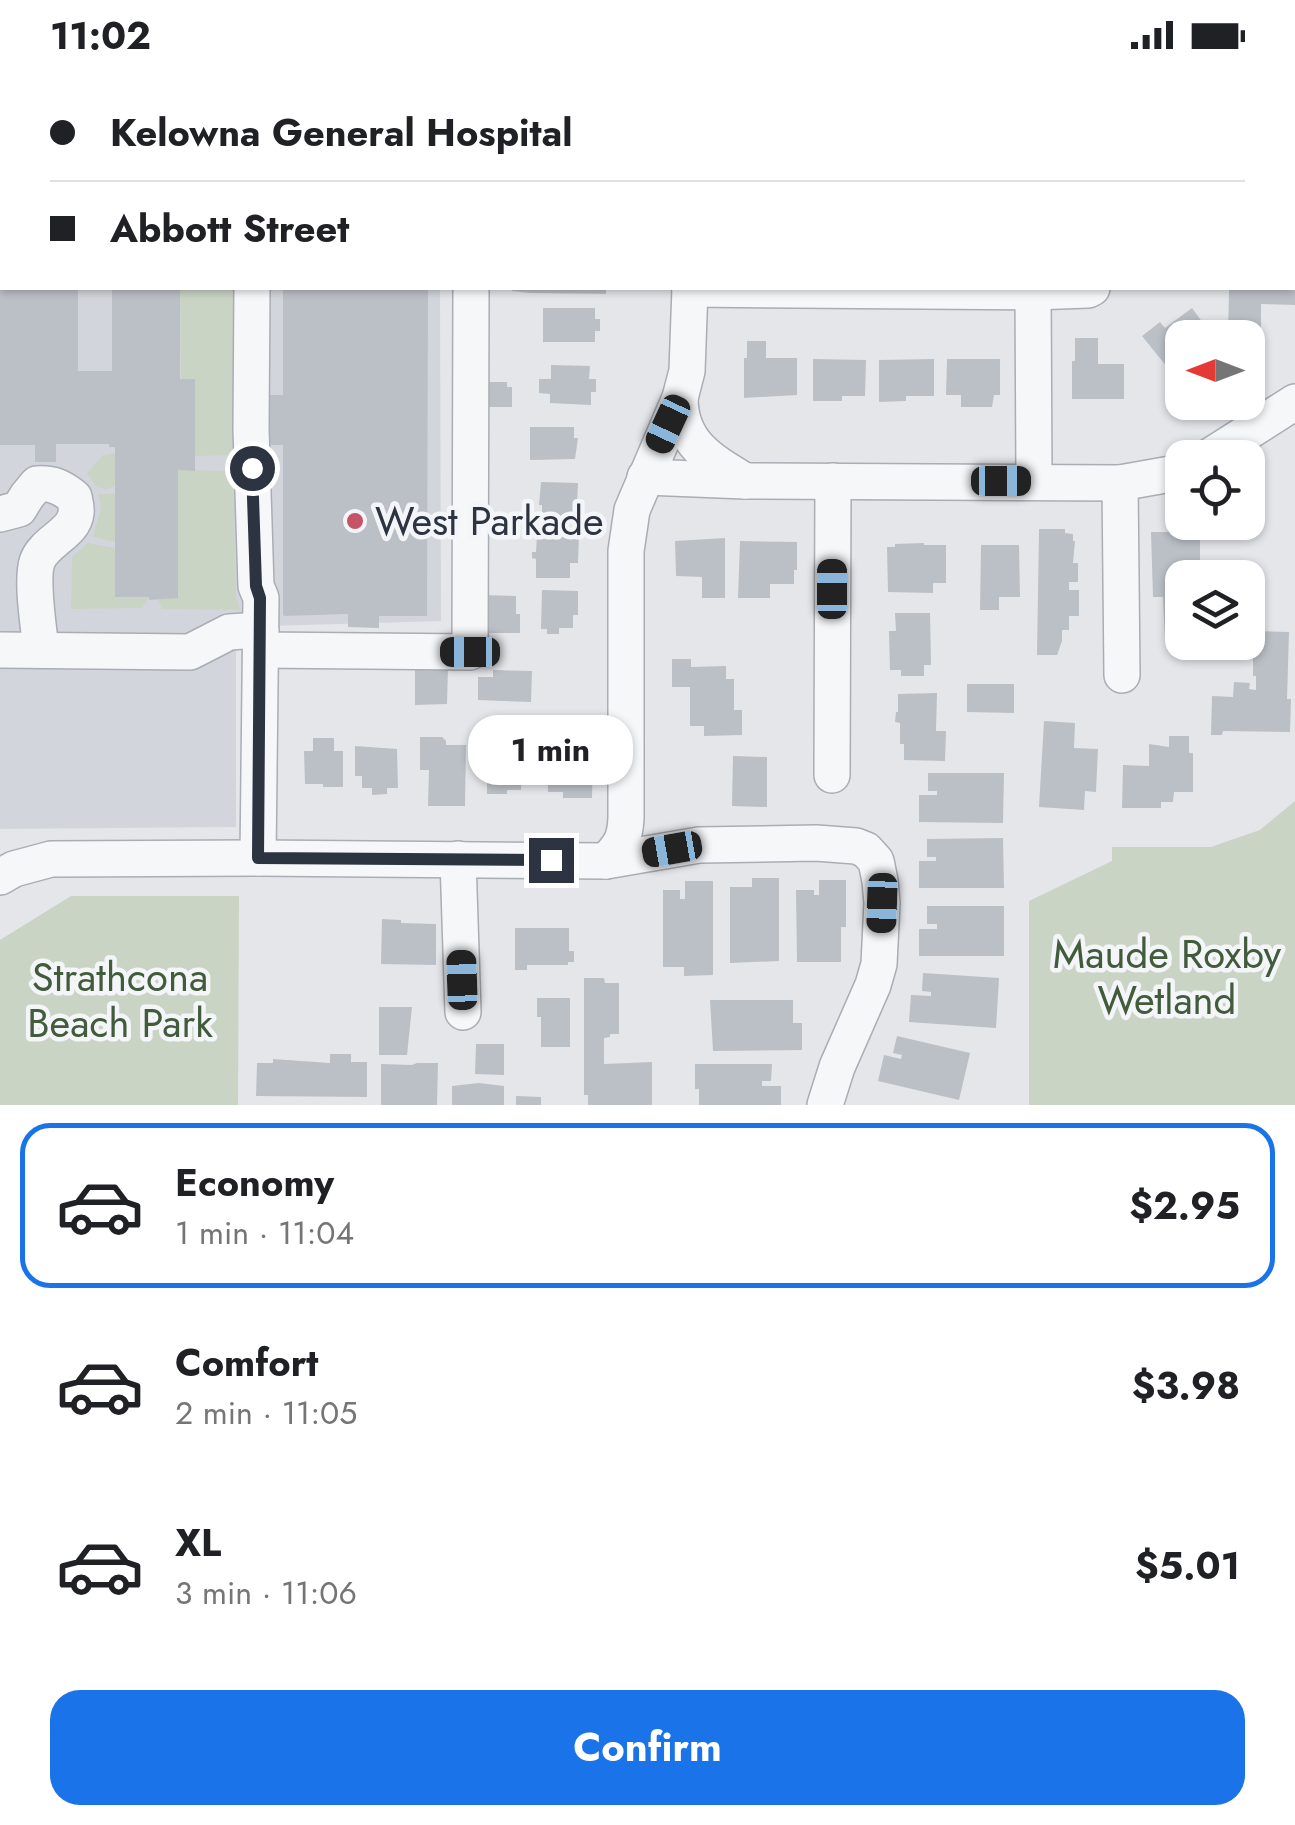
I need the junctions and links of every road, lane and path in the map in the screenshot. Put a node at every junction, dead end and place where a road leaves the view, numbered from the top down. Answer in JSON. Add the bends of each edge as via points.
{"nodes":[{"id":1,"x":252,"y":290,"type":"edge"},
{"id":2,"x":470,"y":290,"type":"edge"},
{"id":3,"x":690,"y":290,"type":"edge"},
{"id":4,"x":1033,"y":290,"type":"edge"},
{"id":5,"x":1088,"y":290,"type":"edge"},
{"id":6,"x":680,"y":398,"type":"junction"},
{"id":7,"x":1295,"y":402,"type":"edge"},
{"id":8,"x":1235,"y":440,"type":"edge"},
{"id":9,"x":1165,"y":475,"type":"edge"},
{"id":10,"x":644,"y":477,"type":"junction"},
{"id":11,"x":745,"y":481,"type":"junction"},
{"id":12,"x":833,"y":481,"type":"junction"},
{"id":13,"x":1034,"y":481,"type":"junction"},
{"id":14,"x":1120,"y":483,"type":"junction"},
{"id":15,"x":0,"y":514,"type":"edge"},
{"id":16,"x":266,"y":619,"type":"junction"},
{"id":17,"x":0,"y":650,"type":"edge"},
{"id":18,"x":42,"y":650,"type":"junction"},
{"id":19,"x":1122,"y":675,"type":"dead end"},
{"id":20,"x":832,"y":775,"type":"dead end"},
{"id":21,"x":258,"y":858,"type":"junction"},
{"id":22,"x":458,"y":859,"type":"junction"},
{"id":23,"x":606,"y":861,"type":"junction"},
{"id":24,"x":0,"y":878,"type":"edge"},
{"id":25,"x":463,"y":1012,"type":"dead end"},
{"id":26,"x":825,"y":1105,"type":"edge"}],
"edges":[{"from":1,"to":16,"type":"street","via":[[256,586]]},
{"from":2,"to":16,"type":"street","via":[[470,652]]},
{"from":3,"to":6,"type":"street"},
{"from":4,"to":5,"type":"street"},
{"from":4,"to":13,"type":"street"},
{"from":6,"to":10,"type":"street"},
{"from":6,"to":11,"type":"street","via":[[680,418],[692,439]]},
{"from":7,"to":8,"type":"street"},
{"from":9,"to":14,"type":"street"},
{"from":10,"to":11,"type":"street"},
{"from":10,"to":23,"type":"street","via":[[626,551],[625,834]]},
{"from":11,"to":12,"type":"street"},
{"from":12,"to":13,"type":"street"},
{"from":12,"to":20,"type":"street"},
{"from":13,"to":14,"type":"street"},
{"from":14,"to":19,"type":"street"},
{"from":15,"to":18,"type":"street","via":[[19,509],[37,484],[61,487],[74,497],[70,528],[37,561]]},
{"from":16,"to":18,"type":"street","via":[[190,652]]},
{"from":16,"to":21,"type":"street"},
{"from":17,"to":18,"type":"street"},
{"from":21,"to":22,"type":"street"},
{"from":21,"to":24,"type":"street","via":[[50,860]]},
{"from":22,"to":23,"type":"street"},
{"from":22,"to":25,"type":"street"},
{"from":23,"to":26,"type":"street","via":[[699,845],[816,842],[856,846],[876,861],[882,903],[878,964]]}]}
